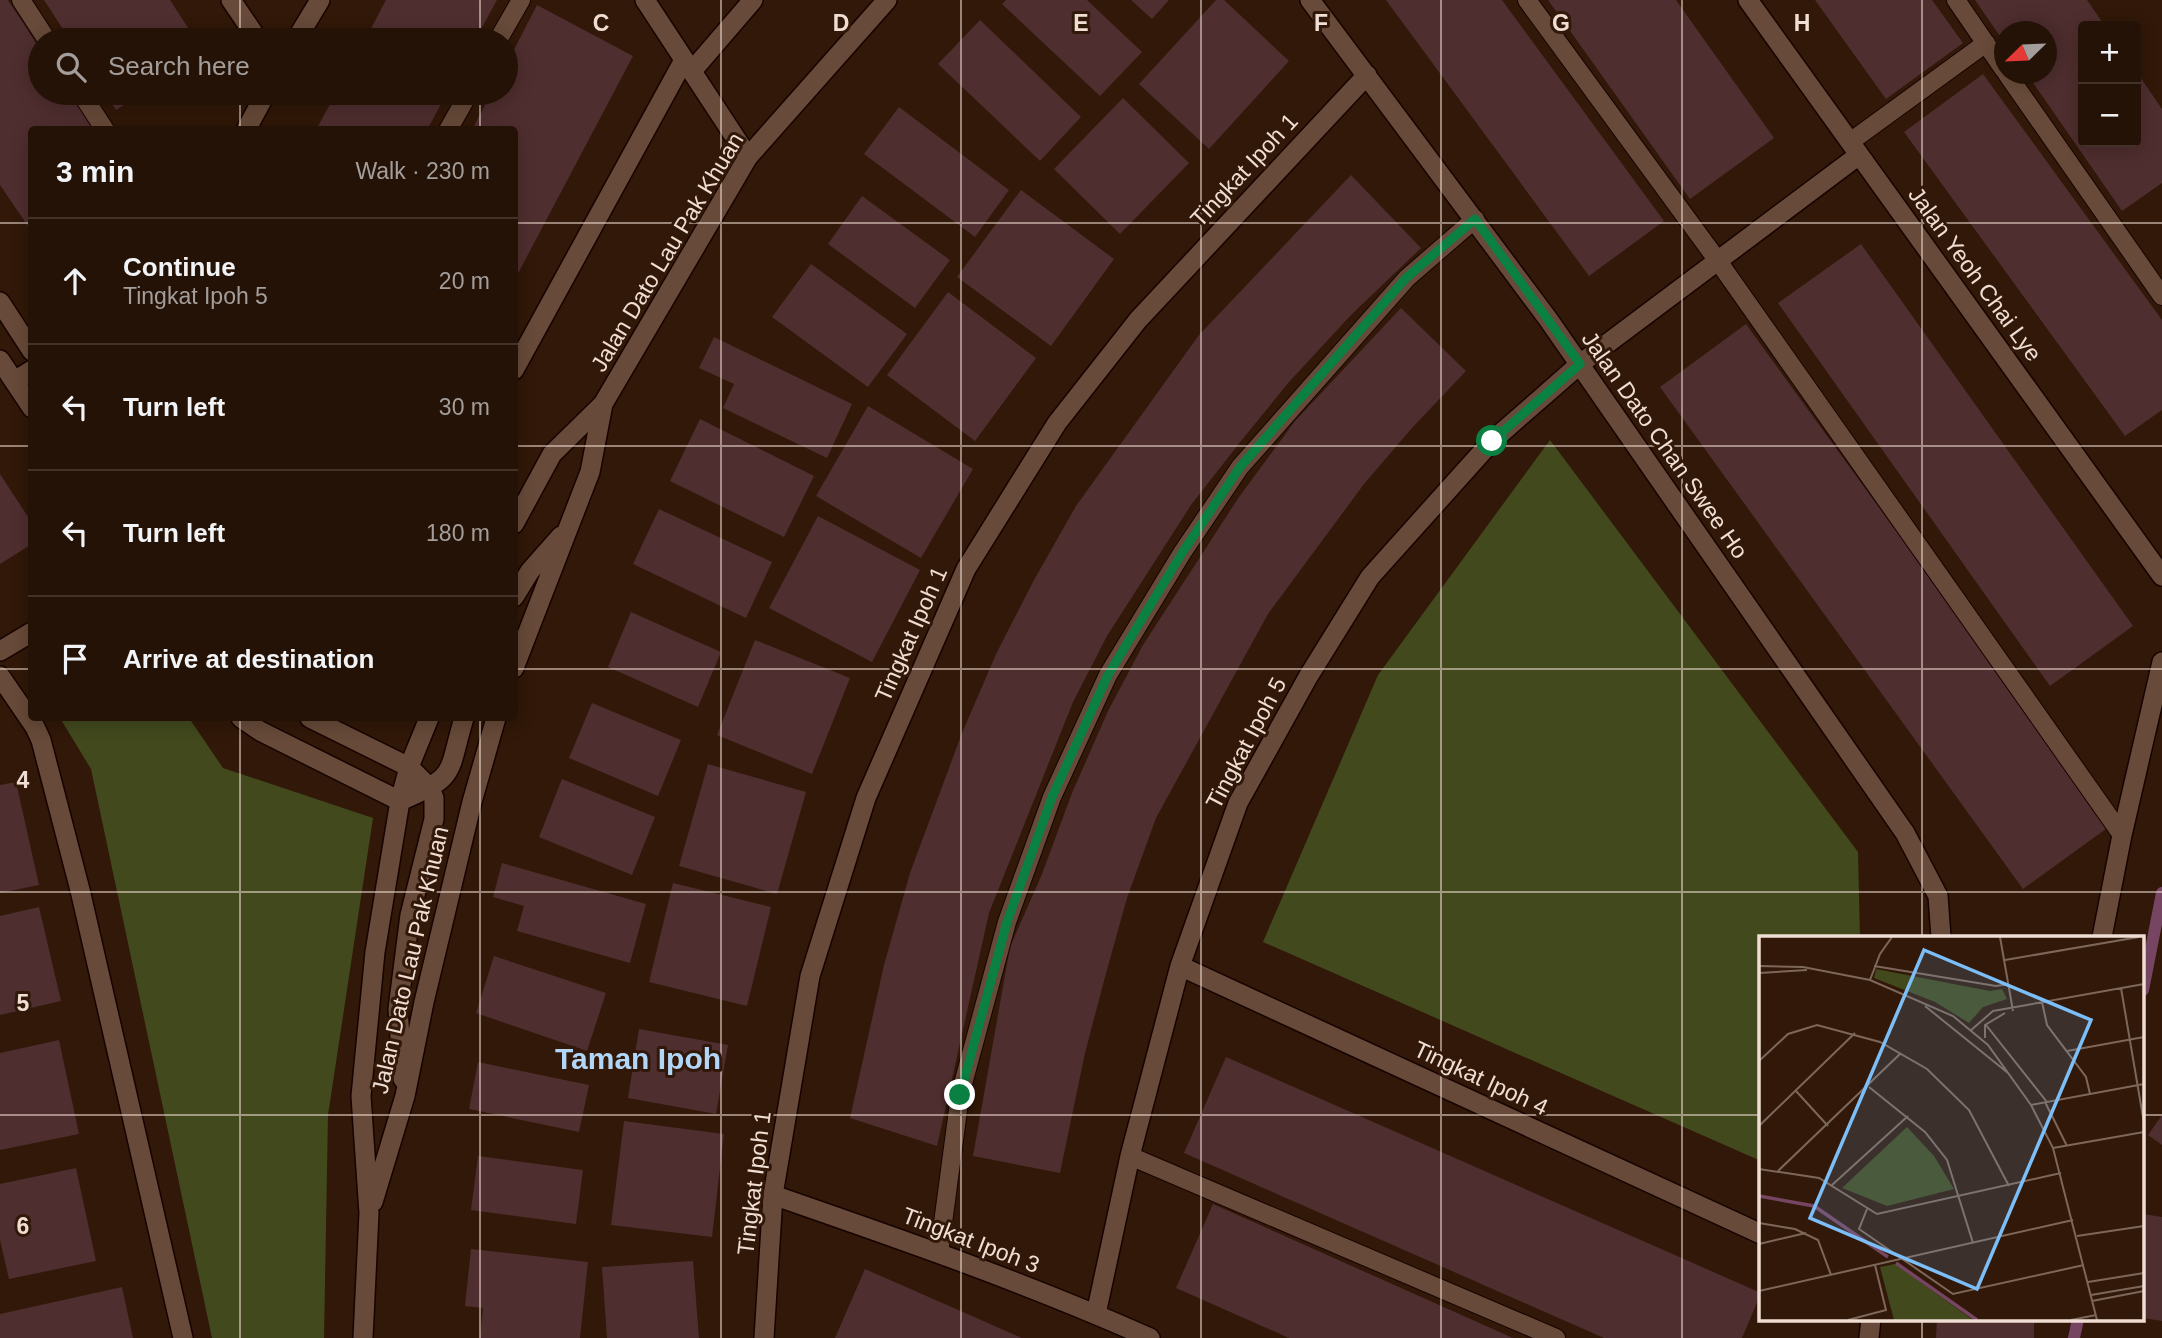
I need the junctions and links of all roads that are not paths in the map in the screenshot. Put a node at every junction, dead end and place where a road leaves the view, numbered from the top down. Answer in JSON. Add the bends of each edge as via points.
{"nodes":[{"id":1,"x":21,"y":0,"type":"edge"},
{"id":2,"x":231,"y":0,"type":"edge"},
{"id":3,"x":320,"y":0,"type":"edge"},
{"id":4,"x":521,"y":0,"type":"edge"},
{"id":5,"x":645,"y":0,"type":"edge"},
{"id":6,"x":753,"y":0,"type":"edge"},
{"id":7,"x":887,"y":0,"type":"edge"},
{"id":8,"x":1310,"y":0,"type":"edge"},
{"id":9,"x":1527,"y":0,"type":"edge"},
{"id":10,"x":1748,"y":0,"type":"edge"},
{"id":11,"x":1956,"y":0,"type":"edge"},
{"id":12,"x":39,"y":28,"type":"edge"},
{"id":13,"x":250,"y":28,"type":"edge"},
{"id":14,"x":303,"y":28,"type":"edge"},
{"id":15,"x":505,"y":28,"type":"edge"},
{"id":16,"x":1986,"y":44,"type":"junction"},
{"id":17,"x":1994,"y":55,"type":"edge"},
{"id":18,"x":688,"y":65,"type":"junction"},
{"id":19,"x":1367,"y":75,"type":"junction"},
{"id":20,"x":2014,"y":84,"type":"edge"},
{"id":21,"x":89,"y":105,"type":"edge"},
{"id":22,"x":260,"y":105,"type":"edge"},
{"id":23,"x":462,"y":105,"type":"edge"},
{"id":24,"x":103,"y":126,"type":"edge"},
{"id":25,"x":248,"y":126,"type":"edge"},
{"id":26,"x":450,"y":126,"type":"edge"},
{"id":27,"x":1855,"y":149,"type":"junction"},
{"id":28,"x":748,"y":158,"type":"junction"},
{"id":29,"x":1475,"y":219,"type":"junction"},
{"id":30,"x":1718,"y":261,"type":"junction"},
{"id":31,"x":2162,"y":296,"type":"edge"},
{"id":32,"x":0,"y":302,"type":"edge"},
{"id":33,"x":28,"y":345,"type":"edge"},
{"id":34,"x":0,"y":360,"type":"edge"},
{"id":35,"x":518,"y":363,"type":"edge"},
{"id":36,"x":1580,"y":364,"type":"junction"},
{"id":37,"x":28,"y":372,"type":"edge"},
{"id":38,"x":14,"y":381,"type":"junction"},
{"id":39,"x":28,"y":402,"type":"edge"},
{"id":40,"x":603,"y":404,"type":"junction"},
{"id":41,"x":518,"y":517,"type":"edge"},
{"id":42,"x":571,"y":524,"type":"junction"},
{"id":43,"x":2162,"y":576,"type":"edge"},
{"id":44,"x":518,"y":590,"type":"edge"},
{"id":45,"x":28,"y":634,"type":"edge"},
{"id":46,"x":0,"y":650,"type":"edge"},
{"id":47,"x":518,"y":658,"type":"edge"},
{"id":48,"x":2162,"y":663,"type":"edge"},
{"id":49,"x":0,"y":676,"type":"edge"},
{"id":50,"x":28,"y":717,"type":"edge"},
{"id":51,"x":31,"y":721,"type":"edge"},
{"id":52,"x":245,"y":721,"type":"edge"},
{"id":53,"x":316,"y":721,"type":"edge"},
{"id":54,"x":428,"y":721,"type":"edge"},
{"id":55,"x":463,"y":721,"type":"edge"},
{"id":56,"x":495,"y":721,"type":"edge"},
{"id":57,"x":409,"y":767,"type":"junction"},
{"id":58,"x":430,"y":788,"type":"junction"},
{"id":59,"x":400,"y":801,"type":"junction"},
{"id":60,"x":2122,"y":835,"type":"junction"},
{"id":61,"x":1941,"y":936,"type":"edge"},
{"id":62,"x":2102,"y":936,"type":"edge"},
{"id":63,"x":1180,"y":966,"type":"junction"},
{"id":64,"x":405,"y":1097,"type":"junction"},
{"id":65,"x":1130,"y":1156,"type":"junction"},
{"id":66,"x":773,"y":1195,"type":"junction"},
{"id":67,"x":369,"y":1213,"type":"junction"},
{"id":68,"x":1759,"y":1233,"type":"edge"},
{"id":69,"x":939,"y":1253,"type":"junction"},
{"id":70,"x":1096,"y":1314,"type":"junction"},
{"id":71,"x":1871,"y":1320,"type":"edge"},
{"id":72,"x":183,"y":1338,"type":"edge"},
{"id":73,"x":363,"y":1338,"type":"edge"},
{"id":74,"x":764,"y":1338,"type":"edge"},
{"id":75,"x":1150,"y":1338,"type":"edge"},
{"id":76,"x":1556,"y":1338,"type":"edge"},
{"id":77,"x":1870,"y":1338,"type":"edge"}],
"edges":[{"from":1,"to":12,"type":"lane"},
{"from":2,"to":13,"type":"street"},
{"from":3,"to":14,"type":"street"},
{"from":4,"to":15,"type":"lane"},
{"from":5,"to":18,"type":"street"},
{"from":6,"to":18,"type":"street"},
{"from":7,"to":28,"type":"street","name":"Jalan Dato Lau Pak Khuan"},
{"from":8,"to":19,"type":"street","name":"Jalan Dato Chan Swee Ho"},
{"from":9,"to":30,"type":"lane"},
{"from":10,"to":27,"type":"street","name":"Jalan Yeoh Chai Lye"},
{"from":11,"to":16,"type":"lane"},
{"from":16,"to":17,"type":"lane"},
{"from":16,"to":27,"type":"lane"},
{"from":18,"to":28,"type":"street"},
{"from":18,"to":35,"type":"street"},
{"from":19,"to":29,"type":"street","name":"Jalan Dato Chan Swee Ho"},
{"from":19,"to":66,"type":"street","name":"Tingkat Ipoh 1","via":[[1138,320],[1056,423],[966,569],[866,797],[810,976]]},
{"from":20,"to":31,"type":"lane"},
{"from":21,"to":24,"type":"lane"},
{"from":22,"to":25,"type":"street"},
{"from":23,"to":26,"type":"lane"},
{"from":27,"to":30,"type":"street","name":"Tingkat Ipoh 5"},
{"from":27,"to":43,"type":"street","name":"Jalan Yeoh Chai Lye"},
{"from":28,"to":40,"type":"street","name":"Jalan Dato Lau Pak Khuan"},
{"from":29,"to":36,"type":"street","name":"Jalan Dato Chan Swee Ho"},
{"from":29,"to":69,"type":"lane","via":[[1406,278],[1240,467],[1108,675],[1052,797],[1007,922],[960,1095]]},
{"from":30,"to":36,"type":"street","name":"Tingkat Ipoh 5"},
{"from":30,"to":60,"type":"lane"},
{"from":32,"to":33,"type":"street"},
{"from":34,"to":38,"type":"street"},
{"from":36,"to":61,"type":"street","name":"Jalan Dato Chan Swee Ho","via":[[1905,833],[1938,896]]},
{"from":36,"to":63,"type":"street","name":"Tingkat Ipoh 5","via":[[1492,441],[1370,577],[1238,803]]},
{"from":37,"to":38,"type":"street"},
{"from":38,"to":39,"type":"street"},
{"from":40,"to":41,"type":"street","name":"Jalan Dato Lau Pak Khuan","via":[[552,454]]},
{"from":40,"to":42,"type":"street","name":"Jalan Dato Lau Pak Khuan","via":[[590,471]]},
{"from":42,"to":44,"type":"street"},
{"from":42,"to":47,"type":"street","name":"Jalan Dato Lau Pak Khuan"},
{"from":45,"to":46,"type":"street"},
{"from":48,"to":60,"type":"street"},
{"from":49,"to":50,"type":"street"},
{"from":51,"to":72,"type":"street","via":[[41,740],[80,890]]},
{"from":52,"to":59,"type":"street"},
{"from":53,"to":57,"type":"street"},
{"from":54,"to":57,"type":"street","name":"Jalan Dato Lau Pak Khuan"},
{"from":55,"to":58,"type":"street","via":[[451,768]]},
{"from":56,"to":64,"type":"street","name":"Jalan Dato Lau Pak Khuan"},
{"from":57,"to":58,"type":"street"},
{"from":57,"to":59,"type":"street","name":"Jalan Dato Lau Pak Khuan"},
{"from":58,"to":59,"type":"street"},
{"from":58,"to":64,"type":"street","via":[[435,798],[434,819],[410,915],[398,1009]]},
{"from":59,"to":67,"type":"street","name":"Jalan Dato Lau Pak Khuan","via":[[375,952],[361,1096]]},
{"from":60,"to":62,"type":"street"},
{"from":63,"to":65,"type":"street","name":"Tingkat Ipoh 5"},
{"from":63,"to":68,"type":"street","name":"Tingkat Ipoh 4"},
{"from":64,"to":67,"type":"street","name":"Jalan Dato Lau Pak Khuan"},
{"from":65,"to":70,"type":"street","name":"Tingkat Ipoh 5"},
{"from":65,"to":76,"type":"lane"},
{"from":66,"to":69,"type":"street","name":"Tingkat Ipoh 3"},
{"from":66,"to":74,"type":"street","name":"Tingkat Ipoh 1"},
{"from":67,"to":73,"type":"street","name":"Jalan Dato Lau Pak Khuan"},
{"from":69,"to":70,"type":"street","name":"Tingkat Ipoh 3"},
{"from":70,"to":75,"type":"street","name":"Tingkat Ipoh 3"},
{"from":71,"to":77,"type":"street"}]}
